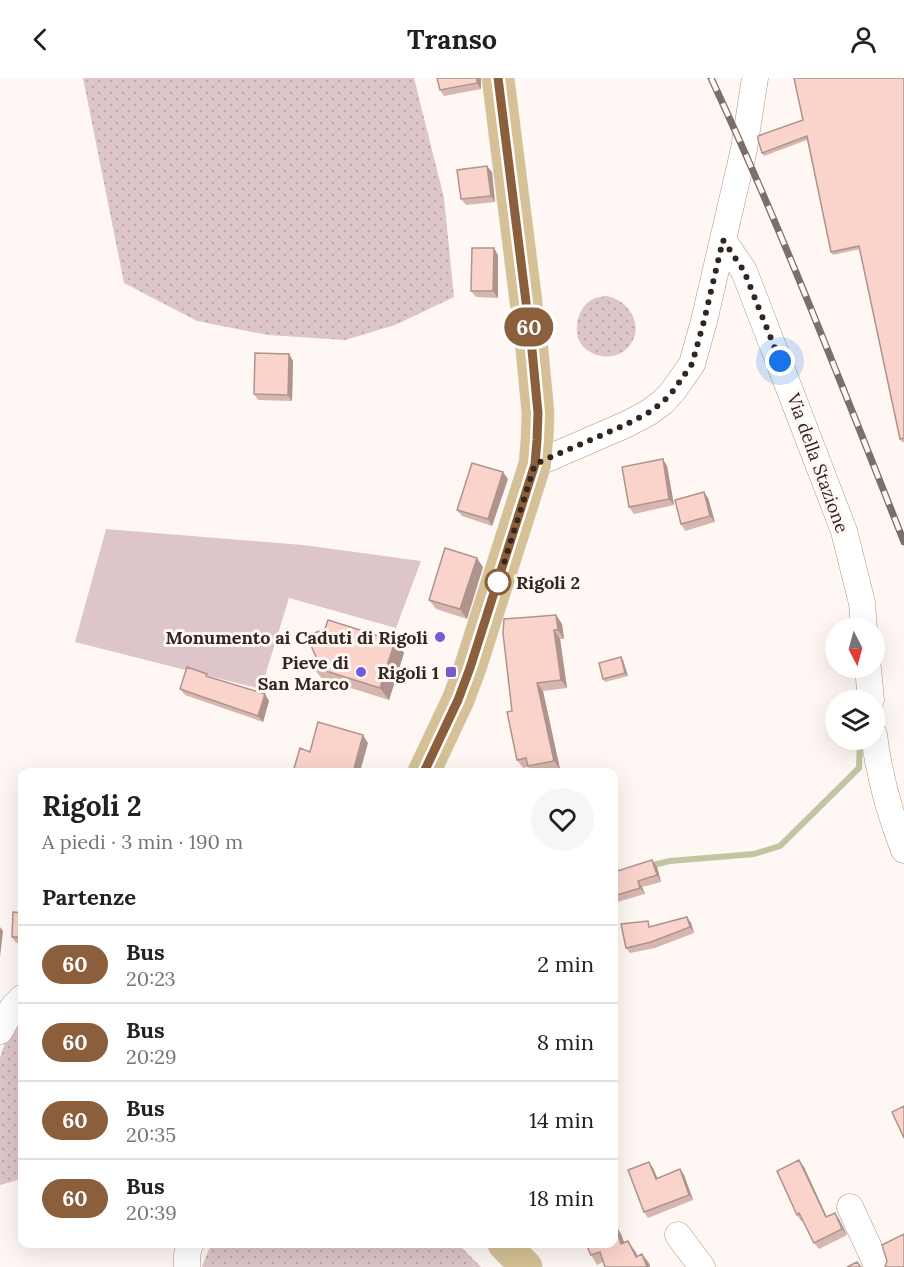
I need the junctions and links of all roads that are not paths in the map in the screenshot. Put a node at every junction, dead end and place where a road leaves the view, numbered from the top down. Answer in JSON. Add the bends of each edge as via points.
{"nodes":[{"id":1,"x":498,"y":78,"type":"edge"},
{"id":2,"x":755,"y":78,"type":"edge"},
{"id":3,"x":723,"y":240,"type":"junction"},
{"id":4,"x":535,"y":464,"type":"junction"},
{"id":5,"x":863,"y":618,"type":"edge"},
{"id":6,"x":876,"y":750,"type":"edge"},
{"id":7,"x":426,"y":768,"type":"edge"},
{"id":8,"x":904,"y":850,"type":"edge"},
{"id":9,"x":18,"y":1002,"type":"edge"},
{"id":10,"x":0,"y":1031,"type":"edge"},
{"id":11,"x":850,"y":1206,"type":"dead end"},
{"id":12,"x":678,"y":1236,"type":"dead end"},
{"id":13,"x":189,"y":1248,"type":"edge"},
{"id":14,"x":508,"y":1248,"type":"edge"},
{"id":15,"x":187,"y":1267,"type":"edge"},
{"id":16,"x":526,"y":1267,"type":"edge"},
{"id":17,"x":702,"y":1267,"type":"edge"},
{"id":18,"x":878,"y":1267,"type":"edge"}],
"edges":[{"from":1,"to":4,"type":"main road","via":[[532,350],[538,413]]},
{"from":2,"to":3,"type":"street"},
{"from":3,"to":4,"type":"street","via":[[692,364],[673,391],[648,413]]},
{"from":3,"to":5,"type":"street","name":"Via della Stazione","via":[[744,271],[844,531]]},
{"from":4,"to":7,"type":"main road","via":[[470,668]]},
{"from":6,"to":8,"type":"street","via":[[892,819]]},
{"from":9,"to":10,"type":"street"},
{"from":11,"to":18,"type":"street"},
{"from":12,"to":17,"type":"street"},
{"from":13,"to":15,"type":"street"},
{"from":14,"to":16,"type":"main road"}]}
